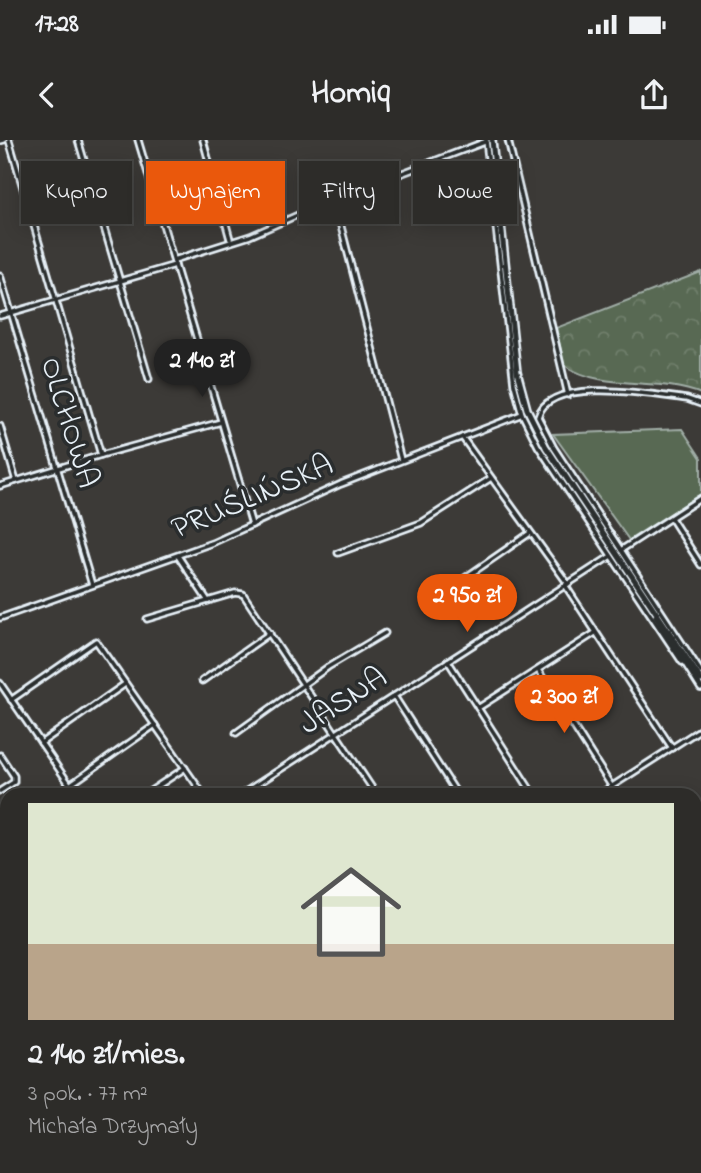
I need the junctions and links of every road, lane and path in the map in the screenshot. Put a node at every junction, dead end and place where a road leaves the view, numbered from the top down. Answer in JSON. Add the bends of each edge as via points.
{"nodes":[{"id":1,"x":4,"y":140,"type":"edge"},
{"id":2,"x":78,"y":140,"type":"edge"},
{"id":3,"x":138,"y":140,"type":"edge"},
{"id":4,"x":203,"y":140,"type":"edge"},
{"id":5,"x":488,"y":140,"type":"edge"},
{"id":6,"x":508,"y":140,"type":"edge"},
{"id":7,"x":399,"y":174,"type":"edge"},
{"id":8,"x":299,"y":214,"type":"edge"},
{"id":9,"x":340,"y":224,"type":"edge"},
{"id":10,"x":230,"y":240,"type":"junction"},
{"id":11,"x":174,"y":262,"type":"junction"},
{"id":12,"x":0,"y":275,"type":"edge"},
{"id":13,"x":120,"y":281,"type":"junction"},
{"id":14,"x":57,"y":300,"type":"junction"},
{"id":15,"x":11,"y":312,"type":"junction"},
{"id":16,"x":0,"y":316,"type":"edge"},
{"id":17,"x":149,"y":379,"type":"dead end"},
{"id":18,"x":568,"y":395,"type":"junction"},
{"id":19,"x":701,"y":404,"type":"edge"},
{"id":20,"x":522,"y":414,"type":"junction"},
{"id":21,"x":222,"y":422,"type":"junction"},
{"id":22,"x":0,"y":426,"type":"edge"},
{"id":23,"x":461,"y":437,"type":"junction"},
{"id":24,"x":102,"y":455,"type":"junction"},
{"id":25,"x":401,"y":460,"type":"junction"},
{"id":26,"x":58,"y":469,"type":"junction"},
{"id":27,"x":491,"y":478,"type":"junction"},
{"id":28,"x":16,"y":481,"type":"junction"},
{"id":29,"x":0,"y":486,"type":"edge"},
{"id":30,"x":701,"y":498,"type":"edge"},
{"id":31,"x":671,"y":518,"type":"junction"},
{"id":32,"x":252,"y":525,"type":"junction"},
{"id":33,"x":530,"y":533,"type":"junction"},
{"id":34,"x":621,"y":550,"type":"junction"},
{"id":35,"x":338,"y":553,"type":"dead end"},
{"id":36,"x":178,"y":556,"type":"junction"},
{"id":37,"x":611,"y":556,"type":"junction"},
{"id":38,"x":701,"y":565,"type":"edge"},
{"id":39,"x":92,"y":584,"type":"junction"},
{"id":40,"x":567,"y":585,"type":"junction"},
{"id":41,"x":646,"y":598,"type":"junction"},
{"id":42,"x":208,"y":601,"type":"junction"},
{"id":43,"x":430,"y":602,"type":"dead end"},
{"id":44,"x":0,"y":618,"type":"edge"},
{"id":45,"x":147,"y":619,"type":"dead end"},
{"id":46,"x":270,"y":633,"type":"junction"},
{"id":47,"x":385,"y":633,"type":"dead end"},
{"id":48,"x":596,"y":633,"type":"junction"},
{"id":49,"x":448,"y":661,"type":"junction"},
{"id":50,"x":538,"y":670,"type":"junction"},
{"id":51,"x":690,"y":671,"type":"junction"},
{"id":52,"x":701,"y":672,"type":"edge"},
{"id":53,"x":701,"y":680,"type":"edge"},
{"id":54,"x":202,"y":681,"type":"dead end"},
{"id":55,"x":0,"y":683,"type":"edge"},
{"id":56,"x":125,"y":683,"type":"junction"},
{"id":57,"x":305,"y":684,"type":"junction"},
{"id":58,"x":701,"y":688,"type":"edge"},
{"id":59,"x":394,"y":696,"type":"junction"},
{"id":60,"x":12,"y":699,"type":"junction"},
{"id":61,"x":478,"y":708,"type":"junction"},
{"id":62,"x":155,"y":725,"type":"junction"},
{"id":63,"x":701,"y":729,"type":"edge"},
{"id":64,"x":236,"y":733,"type":"dead end"},
{"id":65,"x":337,"y":734,"type":"junction"},
{"id":66,"x":41,"y":743,"type":"junction"},
{"id":67,"x":671,"y":748,"type":"junction"},
{"id":68,"x":0,"y":755,"type":"edge"},
{"id":69,"x":185,"y":768,"type":"junction"},
{"id":70,"x":70,"y":785,"type":"junction"},
{"id":71,"x":612,"y":787,"type":"joint"},
{"id":72,"x":5,"y":788,"type":"edge"},
{"id":73,"x":66,"y":788,"type":"edge"},
{"id":74,"x":72,"y":788,"type":"edge"},
{"id":75,"x":155,"y":788,"type":"edge"},
{"id":76,"x":199,"y":788,"type":"edge"},
{"id":77,"x":252,"y":788,"type":"edge"},
{"id":78,"x":372,"y":788,"type":"edge"},
{"id":79,"x":453,"y":788,"type":"edge"},
{"id":80,"x":529,"y":788,"type":"edge"}],
"edges":[{"from":1,"to":14,"type":"street"},
{"from":2,"to":13,"type":"street"},
{"from":3,"to":11,"type":"street"},
{"from":4,"to":10,"type":"street"},
{"from":5,"to":7,"type":"street"},
{"from":5,"to":20,"type":"street","via":[[512,371]]},
{"from":5,"to":41,"type":"street","via":[[517,372],[529,416]]},
{"from":6,"to":18,"type":"street"},
{"from":8,"to":10,"type":"street"},
{"from":9,"to":25,"type":"street"},
{"from":10,"to":11,"type":"street"},
{"from":11,"to":13,"type":"street"},
{"from":11,"to":21,"type":"street"},
{"from":12,"to":15,"type":"street","name":"OLCHOWA"},
{"from":13,"to":14,"type":"street"},
{"from":13,"to":17,"type":"street"},
{"from":14,"to":15,"type":"street"},
{"from":14,"to":24,"type":"street"},
{"from":15,"to":16,"type":"street"},
{"from":15,"to":26,"type":"street","name":"OLCHOWA"},
{"from":18,"to":19,"type":"street","via":[[597,390],[687,398]]},
{"from":18,"to":34,"type":"street","via":[[540,411],[538,420]]},
{"from":20,"to":23,"type":"street","name":"PRUŚLIŃSKA"},
{"from":20,"to":37,"type":"street"},
{"from":21,"to":24,"type":"street"},
{"from":21,"to":32,"type":"street"},
{"from":22,"to":28,"type":"street"},
{"from":23,"to":25,"type":"street","name":"PRUŚLIŃSKA"},
{"from":23,"to":27,"type":"street"},
{"from":24,"to":26,"type":"street"},
{"from":25,"to":32,"type":"street","name":"PRUŚLIŃSKA"},
{"from":26,"to":28,"type":"street"},
{"from":26,"to":39,"type":"street","name":"OLCHOWA"},
{"from":27,"to":33,"type":"street"},
{"from":27,"to":35,"type":"street","via":[[421,523]]},
{"from":28,"to":29,"type":"street"},
{"from":30,"to":31,"type":"street"},
{"from":31,"to":34,"type":"street"},
{"from":31,"to":38,"type":"street"},
{"from":32,"to":36,"type":"street","name":"PRUŚLIŃSKA"},
{"from":33,"to":40,"type":"street"},
{"from":33,"to":43,"type":"street"},
{"from":34,"to":52,"type":"street"},
{"from":36,"to":39,"type":"street","name":"PRUŚLIŃSKA"},
{"from":36,"to":42,"type":"street"},
{"from":37,"to":40,"type":"street","name":"JASNA"},
{"from":37,"to":51,"type":"street"},
{"from":39,"to":44,"type":"street","name":"PRUŚLIŃSKA"},
{"from":40,"to":48,"type":"street"},
{"from":40,"to":49,"type":"street","name":"JASNA"},
{"from":41,"to":51,"type":"street"},
{"from":41,"to":53,"type":"street"},
{"from":42,"to":45,"type":"street"},
{"from":42,"to":46,"type":"street","via":[[243,594]]},
{"from":46,"to":54,"type":"street"},
{"from":46,"to":57,"type":"street"},
{"from":47,"to":57,"type":"street"},
{"from":48,"to":50,"type":"street"},
{"from":48,"to":67,"type":"street"},
{"from":49,"to":59,"type":"street","name":"JASNA"},
{"from":49,"to":61,"type":"street"},
{"from":50,"to":61,"type":"street"},
{"from":50,"to":71,"type":"street"},
{"from":51,"to":58,"type":"street"},
{"from":55,"to":60,"type":"street"},
{"from":56,"to":60,"type":"street","via":[[96,640]]},
{"from":56,"to":62,"type":"street"},
{"from":56,"to":66,"type":"street"},
{"from":57,"to":64,"type":"street"},
{"from":57,"to":65,"type":"street"},
{"from":59,"to":65,"type":"street","name":"JASNA"},
{"from":59,"to":79,"type":"street"},
{"from":60,"to":66,"type":"street"},
{"from":61,"to":80,"type":"street"},
{"from":62,"to":69,"type":"street"},
{"from":62,"to":70,"type":"street"},
{"from":63,"to":67,"type":"street"},
{"from":65,"to":77,"type":"street","name":"JASNA"},
{"from":65,"to":78,"type":"street"},
{"from":66,"to":70,"type":"street"},
{"from":67,"to":71,"type":"street"},
{"from":68,"to":72,"type":"street","via":[[14,776],[14,782]]},
{"from":69,"to":75,"type":"street"},
{"from":69,"to":76,"type":"street"},
{"from":70,"to":73,"type":"street"},
{"from":70,"to":74,"type":"street"}]}
